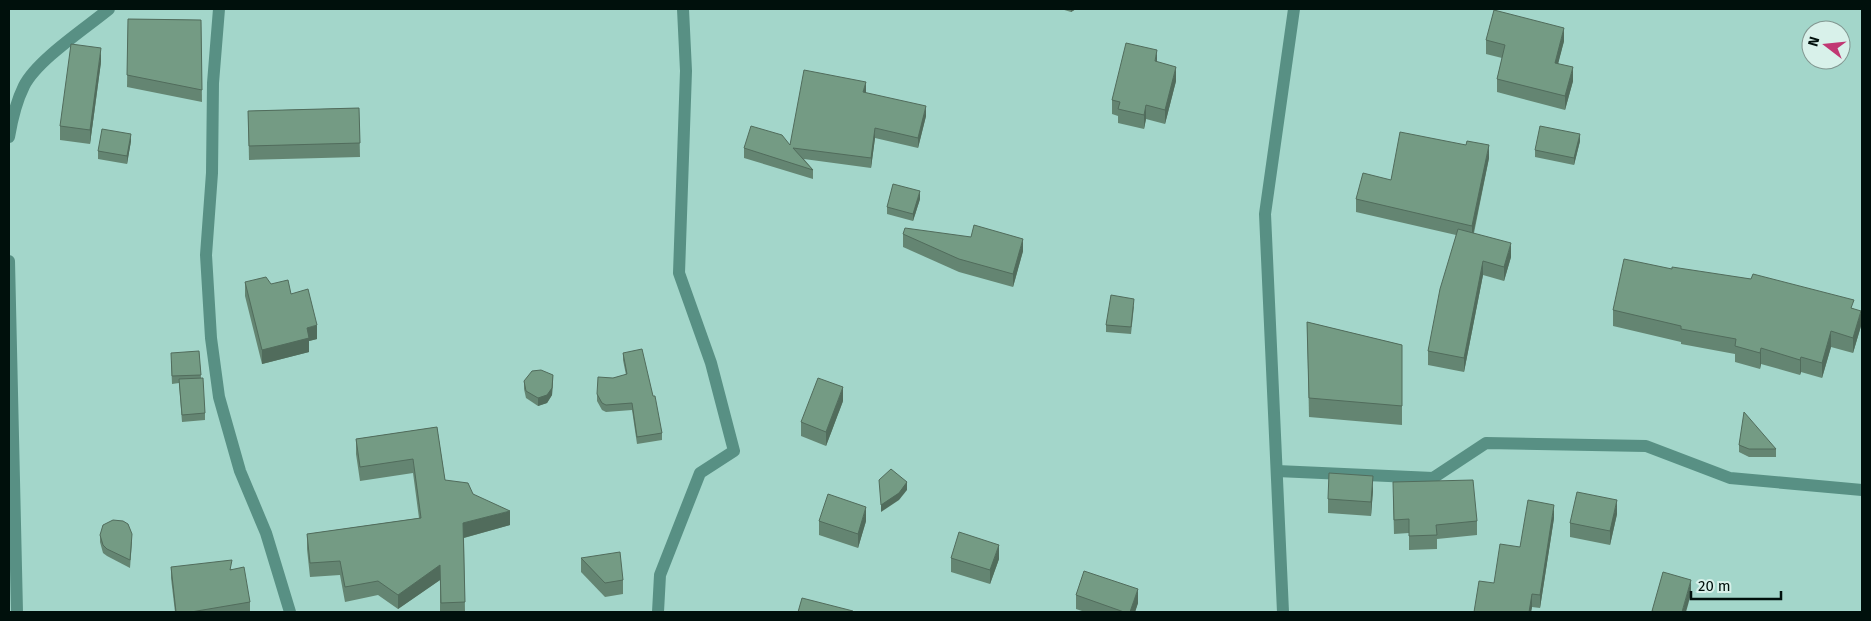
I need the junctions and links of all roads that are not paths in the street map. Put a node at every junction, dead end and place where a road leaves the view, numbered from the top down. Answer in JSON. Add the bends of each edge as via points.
{"nodes":[{"id":1,"x":109,"y":9,"type":"edge"},
{"id":2,"x":219,"y":9,"type":"edge"},
{"id":3,"x":683,"y":9,"type":"edge"},
{"id":4,"x":1294,"y":9,"type":"edge"},
{"id":5,"x":9,"y":137,"type":"edge"},
{"id":6,"x":9,"y":261,"type":"edge"},
{"id":7,"x":1277,"y":471,"type":"junction"},
{"id":8,"x":1862,"y":490,"type":"edge"},
{"id":9,"x":17,"y":612,"type":"edge"},
{"id":10,"x":290,"y":612,"type":"edge"},
{"id":11,"x":658,"y":612,"type":"edge"},
{"id":12,"x":1283,"y":612,"type":"edge"}],
"edges":[{"from":1,"to":5,"type":"street","via":[[36,69],[15,107]]},
{"from":2,"to":10,"type":"street","via":[[206,255],[211,338],[219,397],[240,471],[266,533]]},
{"from":3,"to":11,"type":"street","via":[[686,71],[679,273],[711,363],[734,451],[700,473],[660,574]]},
{"from":4,"to":7,"type":"street","via":[[1265,214]]},
{"from":6,"to":9,"type":"street"},
{"from":7,"to":8,"type":"street","via":[[1433,478],[1486,443],[1646,446],[1730,478]]},
{"from":7,"to":12,"type":"street"}]}
